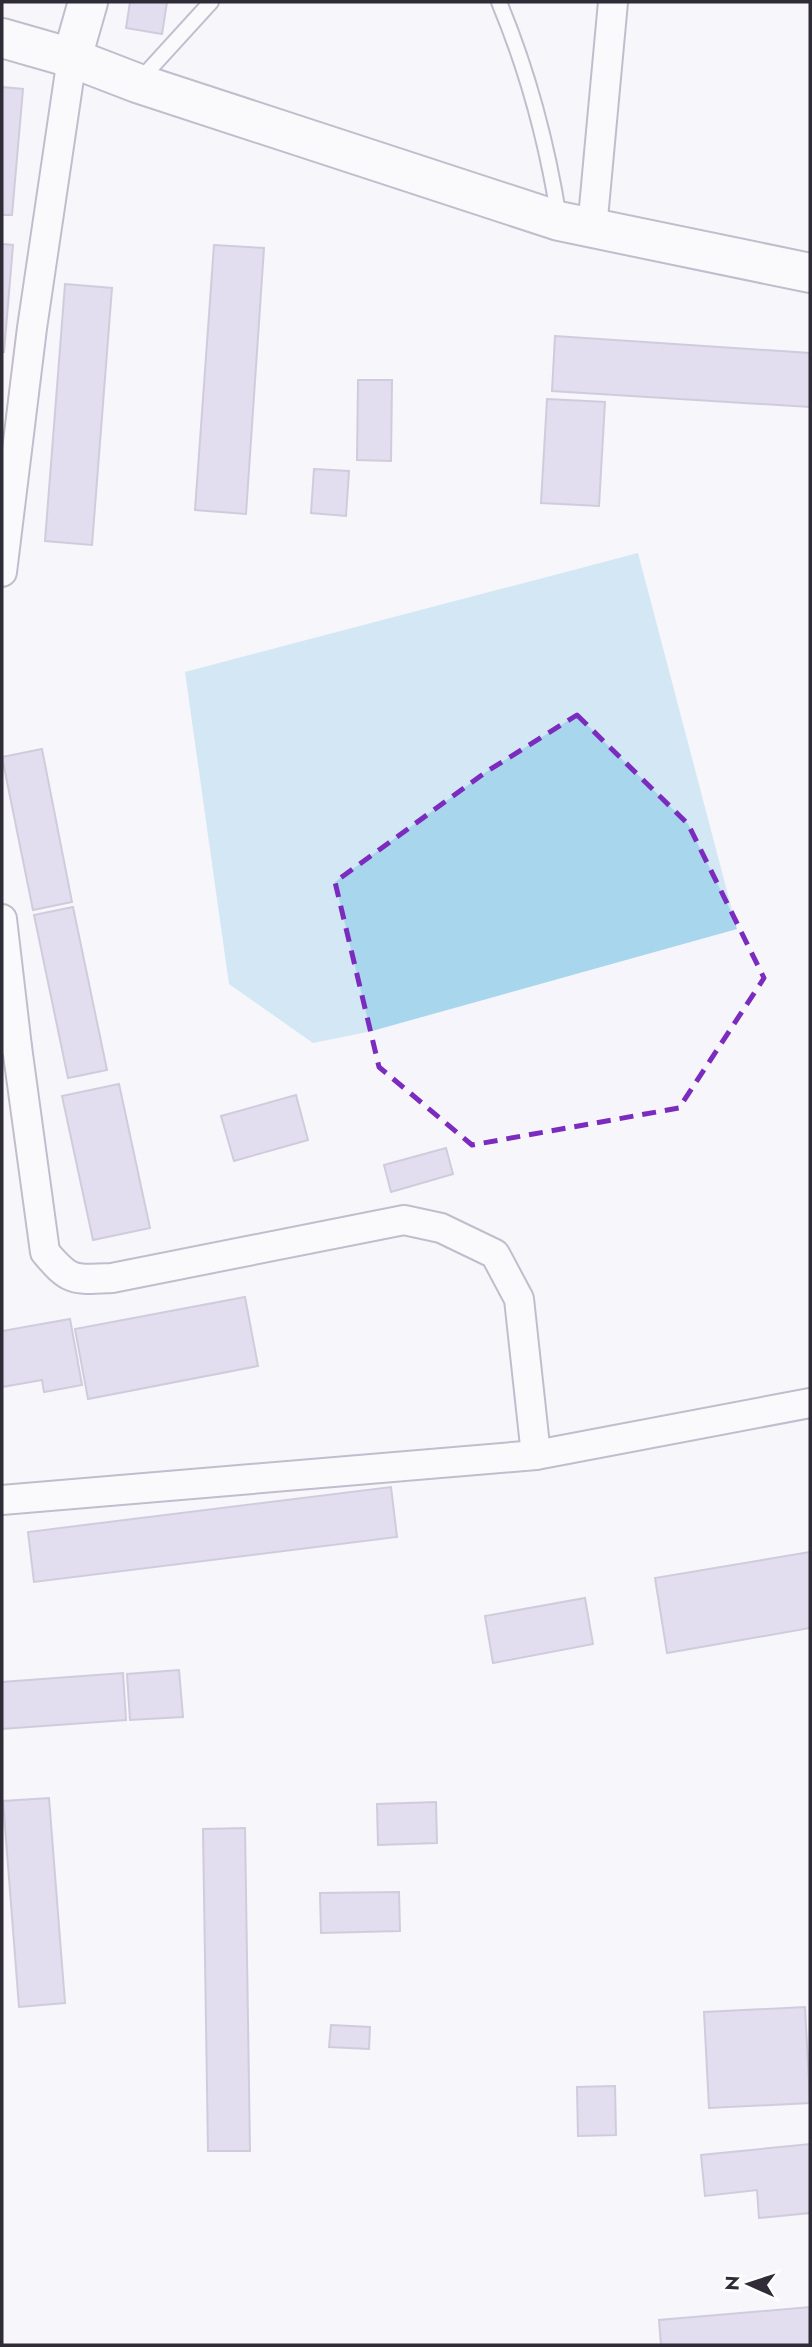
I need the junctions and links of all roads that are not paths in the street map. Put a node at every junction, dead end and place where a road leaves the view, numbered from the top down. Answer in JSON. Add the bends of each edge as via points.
{"nodes":[{"id":1,"x":88,"y":2,"type":"edge"},
{"id":2,"x":211,"y":2,"type":"edge"},
{"id":3,"x":499,"y":2,"type":"edge"},
{"id":4,"x":613,"y":2,"type":"edge"},
{"id":5,"x":2,"y":38,"type":"edge"},
{"id":6,"x":72,"y":58,"type":"junction"},
{"id":7,"x":137,"y":83,"type":"junction"},
{"id":8,"x":576,"y":225,"type":"junction"},
{"id":9,"x":810,"y":273,"type":"edge"},
{"id":10,"x":2,"y":572,"type":"edge"},
{"id":11,"x":2,"y":919,"type":"edge"},
{"id":12,"x":9,"y":1041,"type":"edge"},
{"id":13,"x":810,"y":1403,"type":"edge"},
{"id":14,"x":536,"y":1455,"type":"junction"},
{"id":15,"x":2,"y":1500,"type":"edge"}],
"edges":[{"from":1,"to":6,"type":"main road"},
{"from":2,"to":7,"type":"lane"},
{"from":3,"to":8,"type":"lane","via":[[524,62]]},
{"from":4,"to":8,"type":"street"},
{"from":5,"to":6,"type":"main road"},
{"from":6,"to":7,"type":"main road"},
{"from":6,"to":10,"type":"street"},
{"from":7,"to":8,"type":"main road"},
{"from":8,"to":9,"type":"main road"},
{"from":11,"to":12,"type":"street"},
{"from":12,"to":14,"type":"street","via":[[44,1252],[63,1274],[81,1280],[112,1278],[404,1220],[441,1228],[495,1254],[519,1299]]},
{"from":13,"to":14,"type":"street"},
{"from":14,"to":15,"type":"street"}]}
